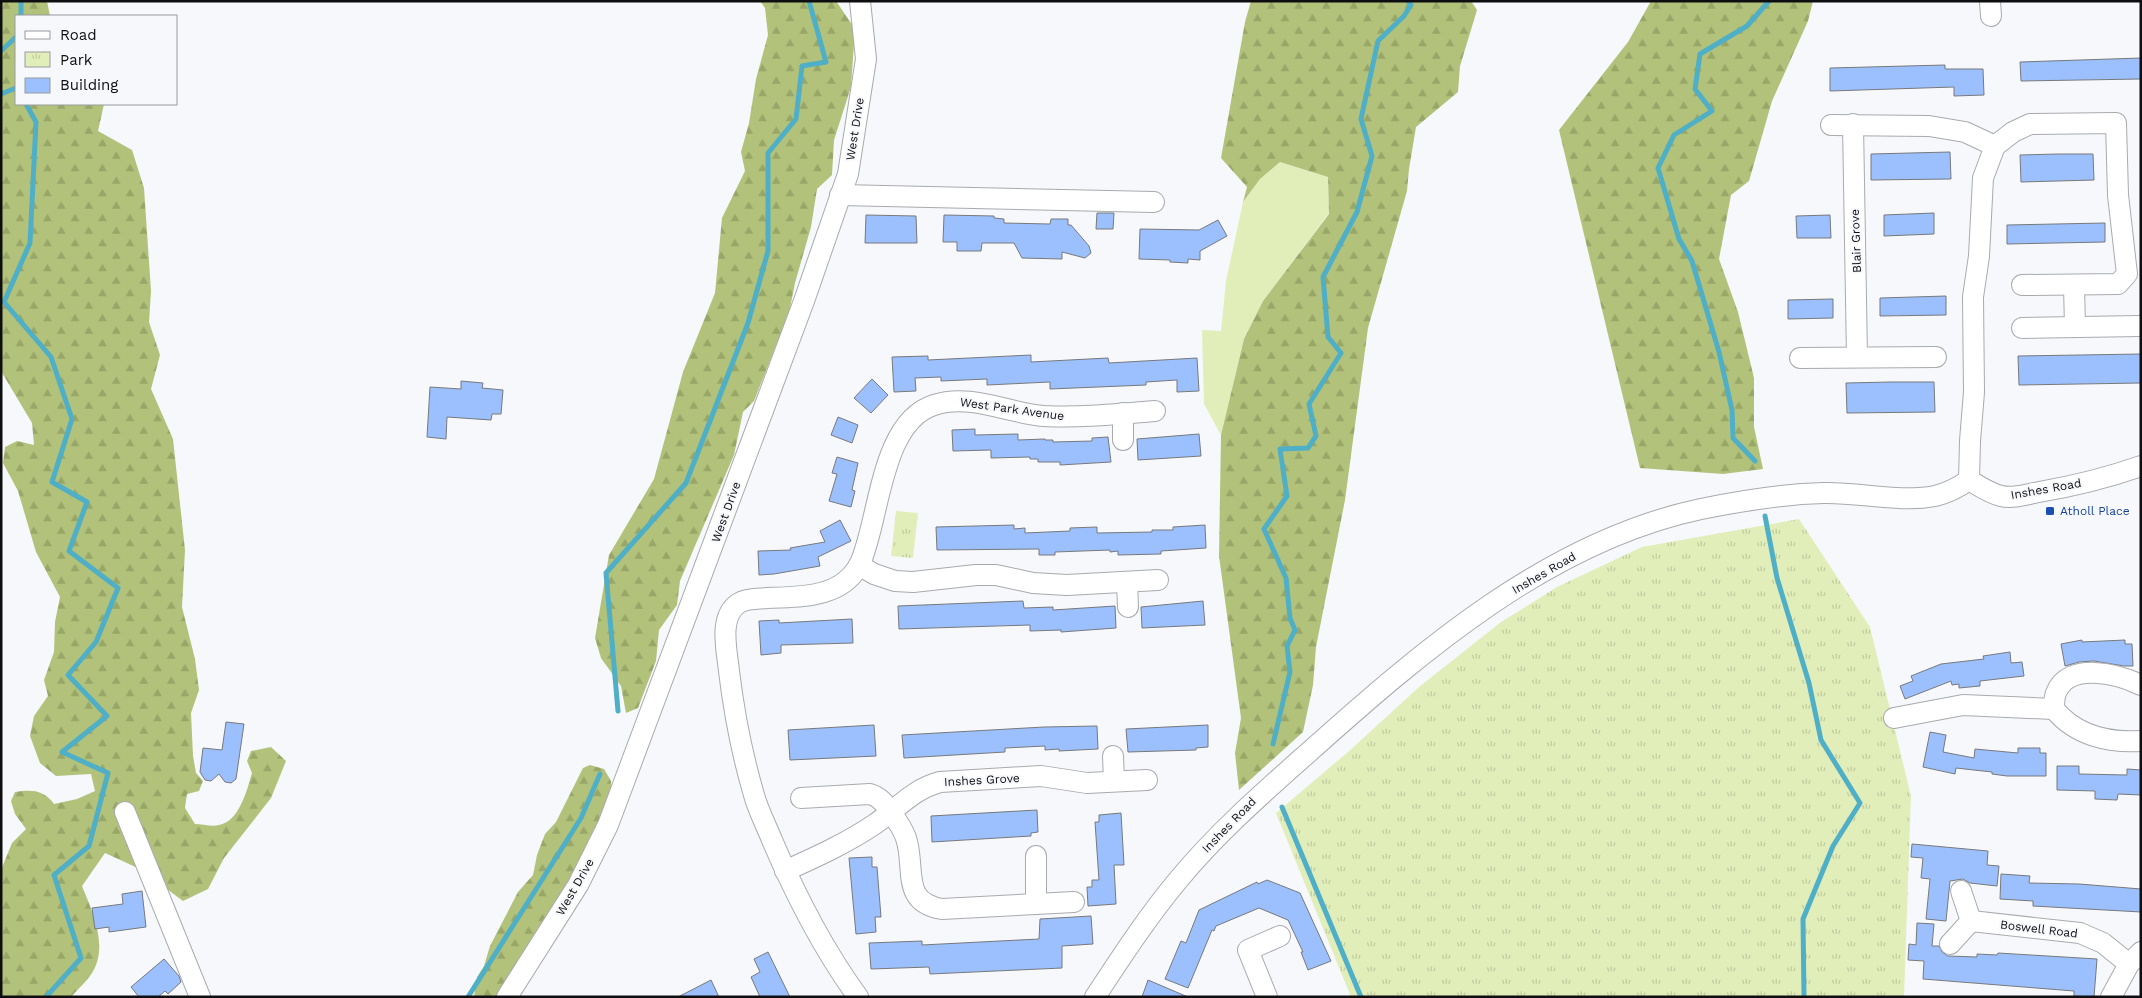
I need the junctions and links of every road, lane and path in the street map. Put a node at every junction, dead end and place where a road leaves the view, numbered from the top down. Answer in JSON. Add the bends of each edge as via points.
{"nodes":[{"id":1,"x":860,"y":1,"type":"edge"},
{"id":2,"x":1853,"y":124,"type":"junction"},
{"id":3,"x":1831,"y":125,"type":"dead end"},
{"id":4,"x":1995,"y":146,"type":"junction"},
{"id":5,"x":840,"y":195,"type":"junction"},
{"id":6,"x":1154,"y":202,"type":"dead end"},
{"id":7,"x":2022,"y":285,"type":"dead end"},
{"id":8,"x":2074,"y":286,"type":"junction"},
{"id":9,"x":2141,"y":326,"type":"edge"},
{"id":10,"x":2075,"y":327,"type":"junction"},
{"id":11,"x":2022,"y":328,"type":"dead end"},
{"id":12,"x":1857,"y":357,"type":"junction"},
{"id":13,"x":1936,"y":357,"type":"dead end"},
{"id":14,"x":1800,"y":358,"type":"dead end"},
{"id":15,"x":1155,"y":411,"type":"dead end"},
{"id":16,"x":1123,"y":413,"type":"junction"},
{"id":17,"x":1123,"y":440,"type":"dead end"},
{"id":18,"x":2141,"y":466,"type":"edge"},
{"id":19,"x":1969,"y":480,"type":"junction"},
{"id":20,"x":859,"y":565,"type":"junction"},
{"id":21,"x":1158,"y":580,"type":"dead end"},
{"id":22,"x":1127,"y":582,"type":"junction"},
{"id":23,"x":1128,"y":607,"type":"dead end"},
{"id":24,"x":2141,"y":685,"type":"edge"},
{"id":25,"x":2054,"y":709,"type":"junction"},
{"id":26,"x":1894,"y":718,"type":"dead end"},
{"id":27,"x":2141,"y":741,"type":"edge"},
{"id":28,"x":1113,"y":756,"type":"dead end"},
{"id":29,"x":1147,"y":780,"type":"dead end"},
{"id":30,"x":1114,"y":782,"type":"junction"},
{"id":31,"x":801,"y":798,"type":"dead end"},
{"id":32,"x":125,"y":812,"type":"dead end"},
{"id":33,"x":890,"y":812,"type":"junction"},
{"id":34,"x":1036,"y":856,"type":"dead end"},
{"id":35,"x":785,"y":871,"type":"junction"},
{"id":36,"x":1961,"y":891,"type":"dead end"},
{"id":37,"x":1074,"y":902,"type":"dead end"},
{"id":38,"x":1036,"y":904,"type":"junction"},
{"id":39,"x":1971,"y":921,"type":"junction"},
{"id":40,"x":1280,"y":936,"type":"dead end"},
{"id":41,"x":1950,"y":944,"type":"dead end"},
{"id":42,"x":2135,"y":958,"type":"edge"},
{"id":43,"x":1264,"y":996,"type":"edge"},
{"id":44,"x":200,"y":997,"type":"edge"},
{"id":45,"x":507,"y":997,"type":"edge"},
{"id":46,"x":858,"y":997,"type":"edge"},
{"id":47,"x":1095,"y":997,"type":"edge"},
{"id":48,"x":2111,"y":997,"type":"edge"}],
"edges":[{"from":1,"to":5,"type":"street","name":"West Drive","via":[[866,59],[848,174]]},
{"from":2,"to":3,"type":"street"},
{"from":2,"to":4,"type":"street","via":[[1929,126],[1965,132]]},
{"from":2,"to":12,"type":"street","name":"Blair Grove"},
{"from":4,"to":8,"type":"street","via":[[2030,124],[2116,123],[2118,195],[2127,274],[2118,284]]},
{"from":4,"to":19,"type":"street","via":[[1983,178],[1979,256],[1973,297],[1974,392]]},
{"from":5,"to":6,"type":"street"},
{"from":5,"to":45,"type":"street","name":"West Drive","via":[[804,301],[608,825],[578,885]]},
{"from":7,"to":8,"type":"street"},
{"from":8,"to":10,"type":"street"},
{"from":9,"to":10,"type":"street"},
{"from":10,"to":11,"type":"street"},
{"from":12,"to":13,"type":"street"},
{"from":12,"to":14,"type":"street"},
{"from":15,"to":16,"type":"street","name":"West Park Avenue"},
{"from":16,"to":17,"type":"street"},
{"from":16,"to":20,"type":"street","name":"West Park Avenue","via":[[1067,417],[976,402],[952,401],[932,406],[912,418],[896,438],[870,539]]},
{"from":18,"to":19,"type":"street","name":"Inshes Road","via":[[2083,483],[2018,496],[2002,496]]},
{"from":19,"to":47,"type":"street","name":"Inshes Road","via":[[1935,496],[1789,495],[1755,498],[1698,510],[1627,530],[1530,580],[1464,622],[1361,705],[1255,798],[1180,878],[1139,930]]},
{"from":20,"to":22,"type":"street","via":[[895,581],[996,575],[1067,585]]},
{"from":20,"to":35,"type":"street","via":[[834,588],[812,596],[741,602],[733,608],[726,622],[735,721],[754,797]]},
{"from":21,"to":22,"type":"street"},
{"from":22,"to":23,"type":"street"},
{"from":24,"to":25,"type":"street","via":[[2110,675],[2079,673],[2064,681],[2056,693]]},
{"from":25,"to":26,"type":"street","via":[[1962,705]]},
{"from":25,"to":27,"type":"street","via":[[2063,721],[2080,731],[2113,741]]},
{"from":28,"to":30,"type":"street"},
{"from":29,"to":30,"type":"street","name":"Inshes Grove"},
{"from":30,"to":33,"type":"street","name":"Inshes Grove","via":[[1088,783],[1041,776],[940,782],[928,785]]},
{"from":31,"to":33,"type":"street","via":[[870,794],[877,796]]},
{"from":32,"to":44,"type":"street"},
{"from":33,"to":35,"type":"street","name":"Inshes Grove","via":[[876,824],[825,853]]},
{"from":33,"to":38,"type":"street","via":[[906,838],[914,893],[930,907]]},
{"from":34,"to":38,"type":"street"},
{"from":35,"to":46,"type":"street","via":[[841,973]]},
{"from":36,"to":39,"type":"street"},
{"from":37,"to":38,"type":"street"},
{"from":39,"to":41,"type":"street"},
{"from":39,"to":42,"type":"street","name":"Boswell Road","via":[[2080,933]]},
{"from":40,"to":43,"type":"street","via":[[1248,950]]},
{"from":42,"to":48,"type":"street","name":"Boswell Road"}]}
